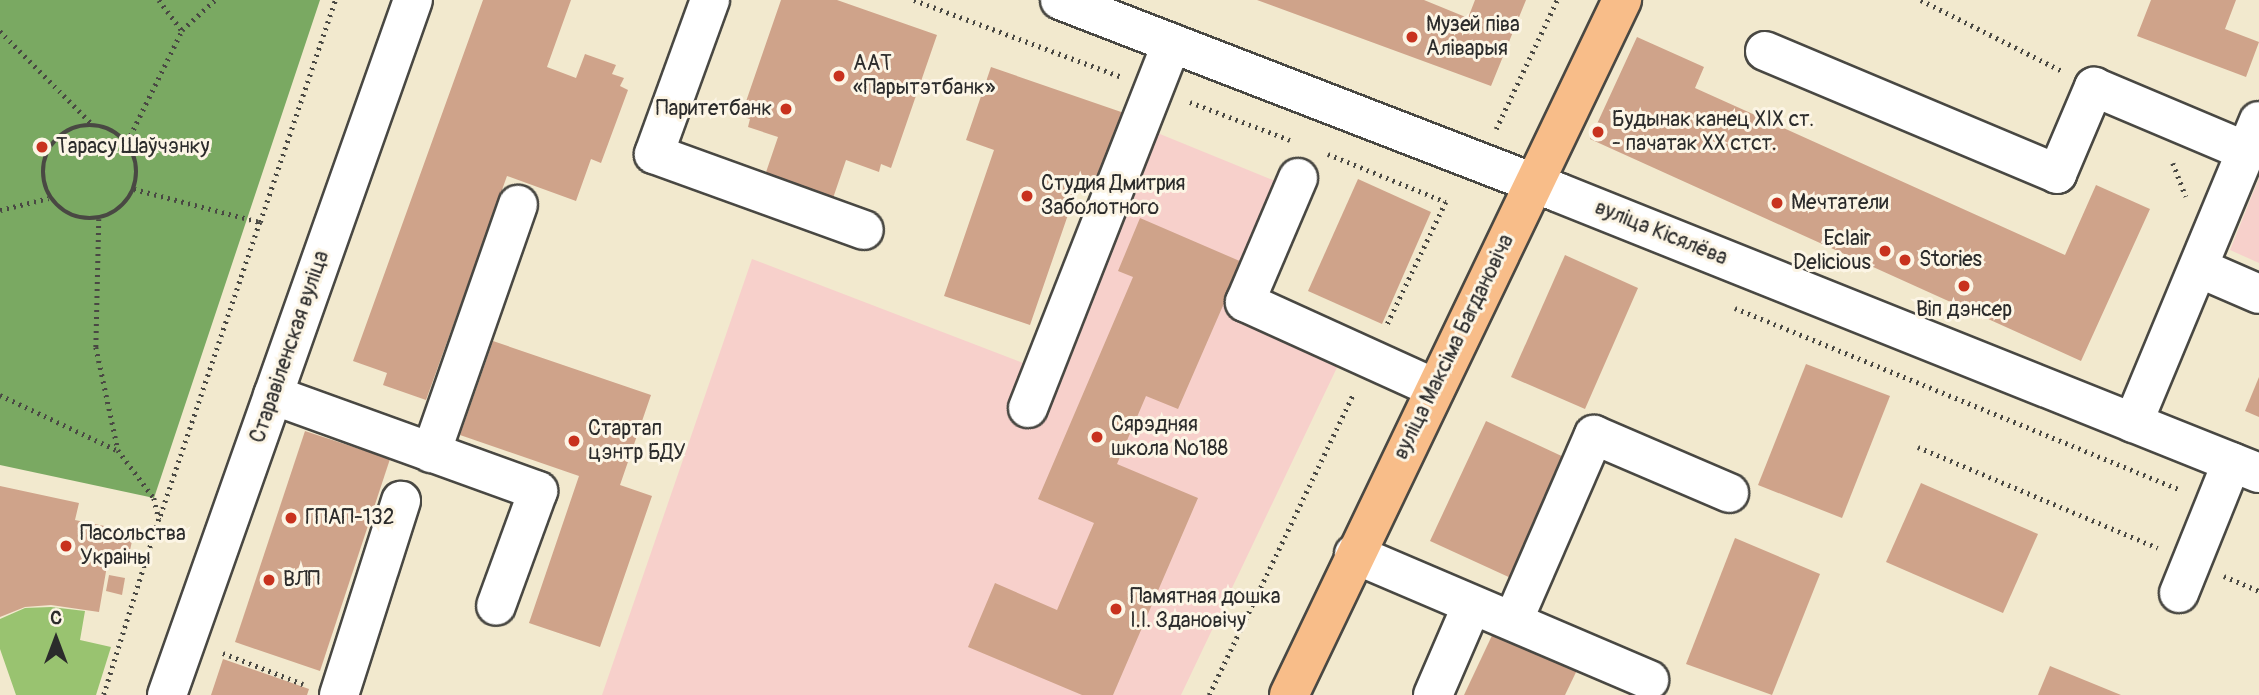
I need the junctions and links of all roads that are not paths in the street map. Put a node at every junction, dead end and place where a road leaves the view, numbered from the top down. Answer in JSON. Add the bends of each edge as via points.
{"nodes":[{"id":1,"x":413,"y":0,"type":"edge"},
{"id":2,"x":710,"y":0,"type":"edge"},
{"id":3,"x":1060,"y":0,"type":"edge"},
{"id":4,"x":1622,"y":0,"type":"edge"},
{"id":5,"x":1172,"y":43,"type":"junction"},
{"id":6,"x":1765,"y":51,"type":"dead end"},
{"id":7,"x":2253,"y":137,"type":"edge"},
{"id":8,"x":1298,"y":178,"type":"dead end"},
{"id":9,"x":1532,"y":184,"type":"junction"},
{"id":10,"x":518,"y":205,"type":"dead end"},
{"id":11,"x":863,"y":230,"type":"dead end"},
{"id":12,"x":2202,"y":260,"type":"junction"},
{"id":13,"x":2259,"y":294,"type":"edge"},
{"id":14,"x":1435,"y":388,"type":"junction"},
{"id":15,"x":273,"y":395,"type":"junction"},
{"id":16,"x":1028,"y":408,"type":"dead end"},
{"id":17,"x":2133,"y":422,"type":"junction"},
{"id":18,"x":431,"y":453,"type":"junction"},
{"id":19,"x":2245,"y":468,"type":"edge"},
{"id":20,"x":1729,"y":493,"type":"dead end"},
{"id":21,"x":401,"y":501,"type":"dead end"},
{"id":22,"x":1354,"y":554,"type":"junction"},
{"id":23,"x":2185,"y":578,"type":"road end"},
{"id":24,"x":1472,"y":605,"type":"junction"},
{"id":25,"x":496,"y":606,"type":"dead end"},
{"id":26,"x":1513,"y":621,"type":"junction"},
{"id":27,"x":1649,"y":680,"type":"dead end"},
{"id":28,"x":323,"y":690,"type":"edge"},
{"id":29,"x":167,"y":695,"type":"edge"},
{"id":30,"x":1289,"y":695,"type":"edge"},
{"id":31,"x":1433,"y":695,"type":"edge"}],
"edges":[{"from":1,"to":15,"type":"street","name":"Старавіленская вуліца"},
{"from":2,"to":11,"type":"street","via":[[654,154]]},
{"from":3,"to":5,"type":"street","name":"вуліца Кісялёва"},
{"from":4,"to":9,"type":"main road","name":"вуліца Максіма Багдановіча"},
{"from":5,"to":9,"type":"street","name":"вуліца Кісялёва"},
{"from":5,"to":16,"type":"street"},
{"from":6,"to":7,"type":"street","via":[[2057,174],[2094,87],[2155,113]]},
{"from":7,"to":12,"type":"street"},
{"from":8,"to":14,"type":"street","via":[[1245,302]]},
{"from":9,"to":14,"type":"main road","name":"вуліца Максіма Багдановіча"},
{"from":9,"to":17,"type":"street","name":"вуліца Кісялёва"},
{"from":10,"to":18,"type":"street"},
{"from":12,"to":13,"type":"street"},
{"from":12,"to":17,"type":"street"},
{"from":14,"to":22,"type":"main road","name":"вуліца Максіма Багдановіча"},
{"from":15,"to":18,"type":"street"},
{"from":15,"to":29,"type":"street","name":"Старавіленская вуліца"},
{"from":17,"to":19,"type":"street","name":"вуліца Кісялёва"},
{"from":18,"to":25,"type":"street","via":[[538,491]]},
{"from":19,"to":23,"type":"street","via":[[2215,505]]},
{"from":20,"to":26,"type":"street","via":[[1594,435]]},
{"from":21,"to":28,"type":"street"},
{"from":22,"to":24,"type":"street"},
{"from":22,"to":30,"type":"main road","name":"вуліца Максіма Багдановіча"},
{"from":24,"to":26,"type":"street"},
{"from":24,"to":31,"type":"street"},
{"from":26,"to":27,"type":"street"}]}
